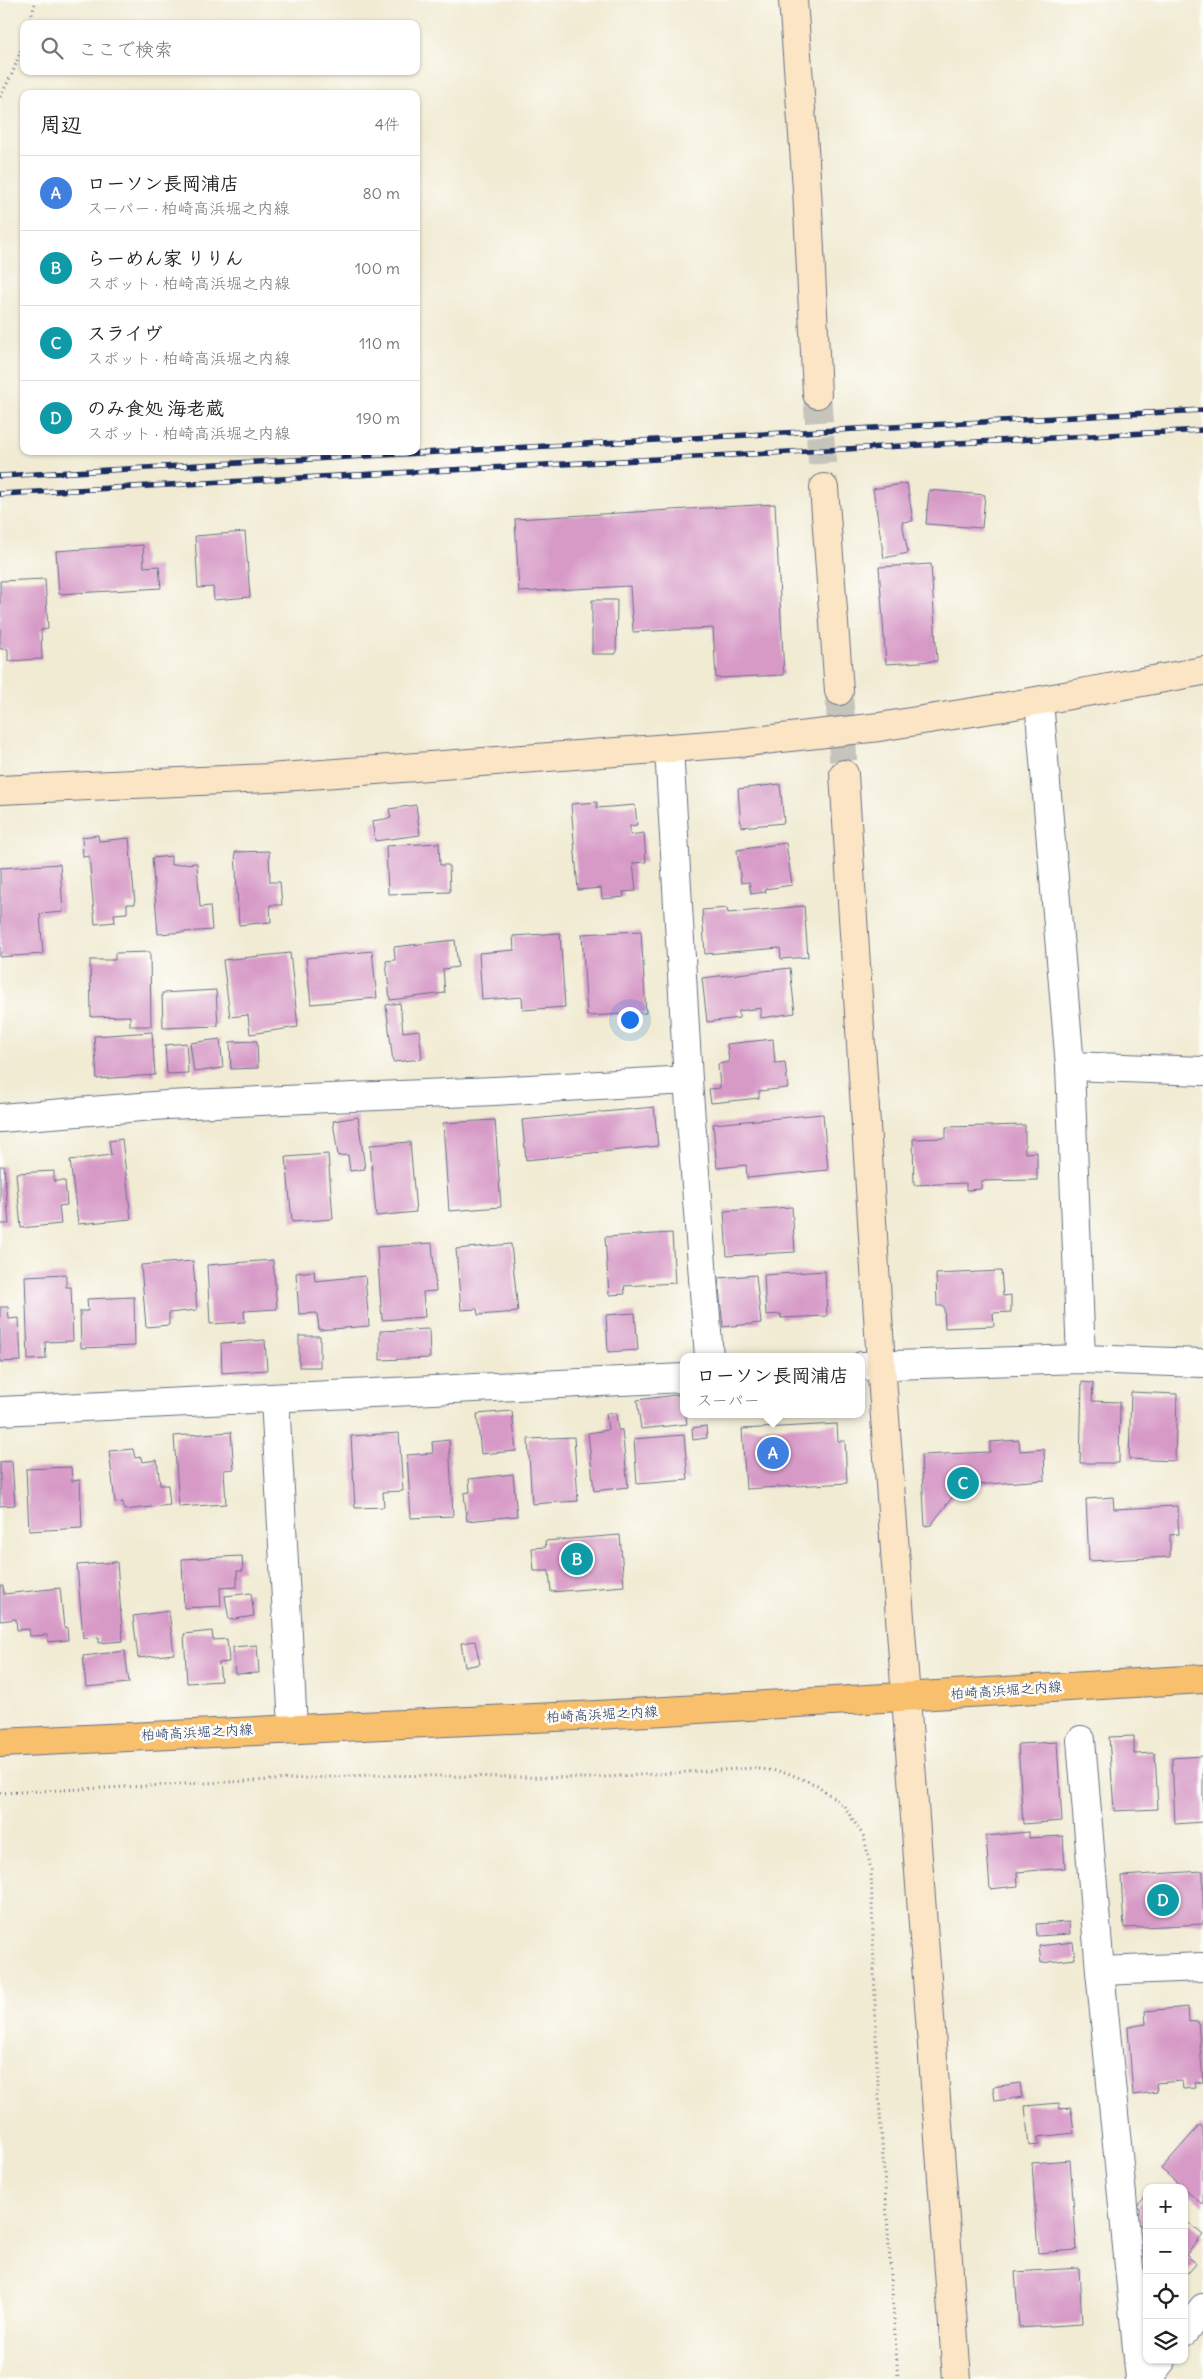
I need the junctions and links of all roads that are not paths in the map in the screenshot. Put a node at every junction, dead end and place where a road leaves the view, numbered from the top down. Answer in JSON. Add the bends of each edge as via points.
{"nodes":[{"id":1,"x":793,"y":0,"type":"edge"},
{"id":2,"x":817,"y":394,"type":"tunnel mouth"},
{"id":3,"x":824,"y":488,"type":"tunnel mouth"},
{"id":4,"x":1203,"y":671,"type":"edge"},
{"id":5,"x":839,"y":690,"type":"tunnel mouth"},
{"id":6,"x":1039,"y":701,"type":"junction"},
{"id":7,"x":669,"y":748,"type":"junction"},
{"id":8,"x":844,"y":774,"type":"tunnel mouth"},
{"id":9,"x":0,"y":790,"type":"edge"},
{"id":10,"x":1070,"y":1066,"type":"junction"},
{"id":11,"x":1203,"y":1071,"type":"edge"},
{"id":12,"x":688,"y":1080,"type":"junction"},
{"id":13,"x":0,"y":1118,"type":"edge"},
{"id":14,"x":709,"y":1353,"type":"edge"},
{"id":15,"x":1081,"y":1359,"type":"junction"},
{"id":16,"x":1203,"y":1363,"type":"edge"},
{"id":17,"x":871,"y":1365,"type":"edge"},
{"id":18,"x":680,"y":1378,"type":"edge"},
{"id":19,"x":275,"y":1399,"type":"junction"},
{"id":20,"x":0,"y":1411,"type":"edge"},
{"id":21,"x":1203,"y":1679,"type":"edge"},
{"id":22,"x":905,"y":1697,"type":"junction"},
{"id":23,"x":293,"y":1727,"type":"junction"},
{"id":24,"x":1081,"y":1740,"type":"dead end"},
{"id":25,"x":0,"y":1743,"type":"edge"},
{"id":26,"x":1203,"y":1967,"type":"edge"},
{"id":27,"x":1100,"y":1971,"type":"junction"},
{"id":28,"x":1203,"y":2308,"type":"edge"},
{"id":29,"x":1188,"y":2327,"type":"edge"},
{"id":30,"x":1159,"y":2364,"type":"edge"},
{"id":31,"x":957,"y":2379,"type":"edge"},
{"id":32,"x":1140,"y":2379,"type":"edge"},
{"id":33,"x":1147,"y":2379,"type":"edge"}],
"edges":[{"from":1,"to":2,"type":"street"},
{"from":3,"to":5,"type":"street"},
{"from":4,"to":6,"type":"street"},
{"from":6,"to":7,"type":"street","via":[[879,727]]},
{"from":6,"to":10,"type":"street"},
{"from":7,"to":9,"type":"street","via":[[269,778]]},
{"from":7,"to":12,"type":"street"},
{"from":8,"to":17,"type":"street"},
{"from":10,"to":11,"type":"street"},
{"from":10,"to":15,"type":"street"},
{"from":12,"to":13,"type":"street","via":[[167,1105]]},
{"from":12,"to":14,"type":"street"},
{"from":15,"to":16,"type":"street"},
{"from":15,"to":17,"type":"street"},
{"from":17,"to":22,"type":"street"},
{"from":18,"to":19,"type":"street"},
{"from":19,"to":20,"type":"street"},
{"from":19,"to":23,"type":"street"},
{"from":21,"to":22,"type":"main road","name":"柏崎高浜堀之内線"},
{"from":22,"to":23,"type":"main road","name":"柏崎高浜堀之内線","via":[[598,1715]]},
{"from":22,"to":31,"type":"street"},
{"from":23,"to":25,"type":"main road","name":"柏崎高浜堀之内線"},
{"from":24,"to":27,"type":"street"},
{"from":26,"to":27,"type":"street"},
{"from":27,"to":32,"type":"street"},
{"from":28,"to":29,"type":"street"},
{"from":30,"to":33,"type":"street"}]}
